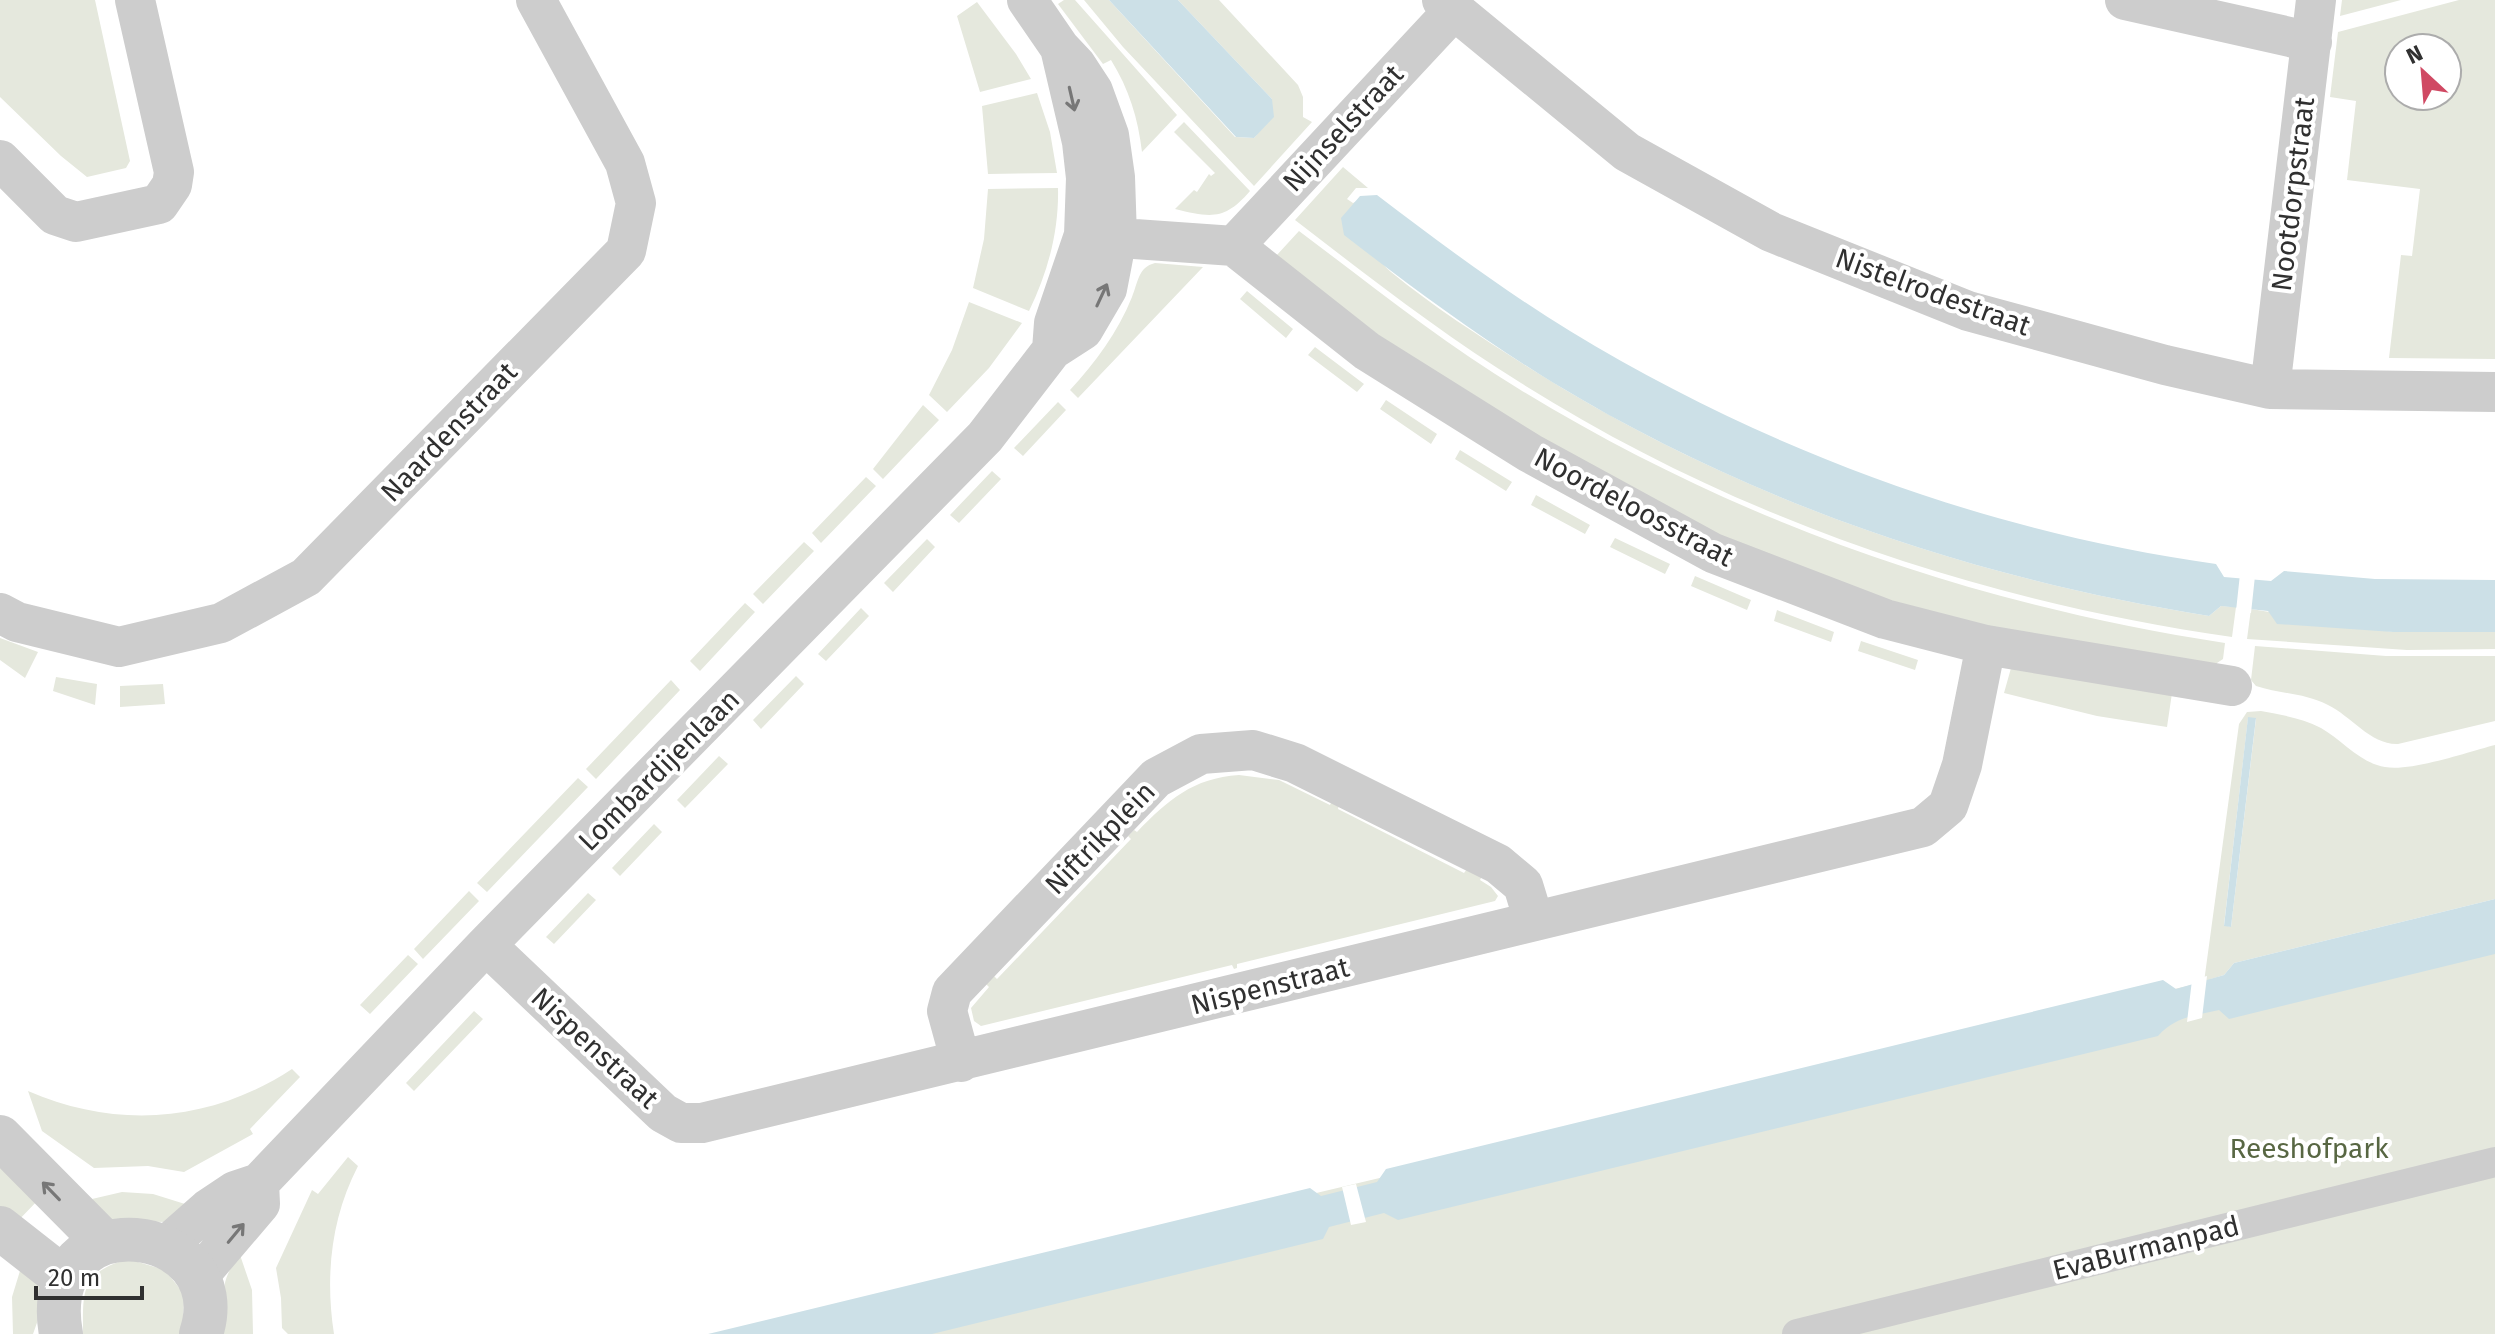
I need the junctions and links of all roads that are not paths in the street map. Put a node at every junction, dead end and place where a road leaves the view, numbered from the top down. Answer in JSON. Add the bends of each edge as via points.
{"nodes":[{"id":1,"x":135,"y":0,"type":"edge"},
{"id":2,"x":536,"y":0,"type":"edge"},
{"id":3,"x":1027,"y":0,"type":"edge"},
{"id":4,"x":2125,"y":0,"type":"edge"},
{"id":5,"x":2316,"y":0,"type":"edge"},
{"id":6,"x":1448,"y":5,"type":"edge"},
{"id":7,"x":2312,"y":42,"type":"junction"},
{"id":8,"x":0,"y":160,"type":"edge"},
{"id":9,"x":1100,"y":236,"type":"junction"},
{"id":10,"x":1234,"y":246,"type":"junction"},
{"id":11,"x":2270,"y":389,"type":"junction"},
{"id":12,"x":2495,"y":392,"type":"edge"},
{"id":13,"x":0,"y":613,"type":"edge"},
{"id":14,"x":1986,"y":645,"type":"junction"},
{"id":15,"x":2232,"y":686,"type":"dead end"},
{"id":16,"x":1534,"y":921,"type":"junction"},
{"id":17,"x":486,"y":945,"type":"junction"},
{"id":18,"x":961,"y":1062,"type":"junction"},
{"id":19,"x":0,"y":1137,"type":"edge"},
{"id":20,"x":2495,"y":1162,"type":"edge"},
{"id":21,"x":259,"y":1183,"type":"junction"},
{"id":22,"x":0,"y":1228,"type":"edge"},
{"id":23,"x":105,"y":1243,"type":"junction"},
{"id":24,"x":166,"y":1246,"type":"junction"},
{"id":25,"x":197,"y":1278,"type":"junction"},
{"id":26,"x":65,"y":1279,"type":"junction"},
{"id":27,"x":61,"y":1334,"type":"edge"},
{"id":28,"x":201,"y":1334,"type":"edge"},
{"id":29,"x":1797,"y":1334,"type":"edge"}],
"edges":[{"from":1,"to":8,"type":"street","via":[[174,172],[159,204],[76,222],[55,215]]},
{"from":2,"to":13,"type":"street","name":"Naardenstraat","via":[[625,163],[636,203],[626,251],[306,577],[221,623],[119,647]]},
{"from":3,"to":9,"type":"street","name":"Lombardijenlaan","via":[[1093,91],[1109,135],[1115,177]]},
{"from":4,"to":7,"type":"street"},
{"from":5,"to":7,"type":"street","name":"Nootdorpstraat"},
{"from":6,"to":10,"type":"street","name":"Nijnselstraat"},
{"from":6,"to":11,"type":"street","name":"Nistelrodestraat","via":[[1627,152],[1771,232],[1968,311]]},
{"from":7,"to":11,"type":"street","name":"Nootdorpstraat"},
{"from":9,"to":10,"type":"street"},
{"from":9,"to":17,"type":"street","name":"Lombardijenlaan","via":[[1107,289],[1083,330],[1052,350],[985,437]]},
{"from":10,"to":14,"type":"street","name":"Noordeloosstraat","via":[[1367,351],[1530,453],[1713,553],[1885,619]]},
{"from":11,"to":12,"type":"street","name":"Nistelrodestraat"},
{"from":14,"to":15,"type":"street","name":"Noordeloosstraat"},
{"from":14,"to":16,"type":"street","name":"Nispenstraat","via":[[1962,765],[1948,806],[1923,827]]},
{"from":16,"to":18,"type":"street","name":"Nispenstraat"},
{"from":16,"to":18,"type":"street","name":"Niftrikplein","via":[[1523,885],[1498,864],[1309,769],[1253,750],[1201,754],[1156,778],[952,992],[947,1011]]},
{"from":17,"to":18,"type":"street","name":"Nispenstraat","via":[[663,1113],[681,1123],[702,1123]]},
{"from":17,"to":21,"type":"street","name":"Lombardijenlaan"},
{"from":23,"to":19,"type":"street","one_way":true},
{"from":20,"to":29,"type":"street","name":"EvaBurmanpad"},
{"from":21,"to":24,"type":"street","name":"Lombardijenlaan","via":[[208,1209]]},
{"from":25,"to":21,"type":"street","name":"Lombardijenlaan","one_way":true,"via":[[260,1204]]},
{"from":22,"to":26,"type":"street"},
{"from":23,"to":24,"type":"street","via":[[146,1239]]},
{"from":23,"to":26,"type":"street","via":[[75,1264]]},
{"from":24,"to":25,"type":"street"},
{"from":25,"to":28,"type":"street","via":[[205,1312]]},
{"from":26,"to":27,"type":"street","via":[[59,1297]]}]}
